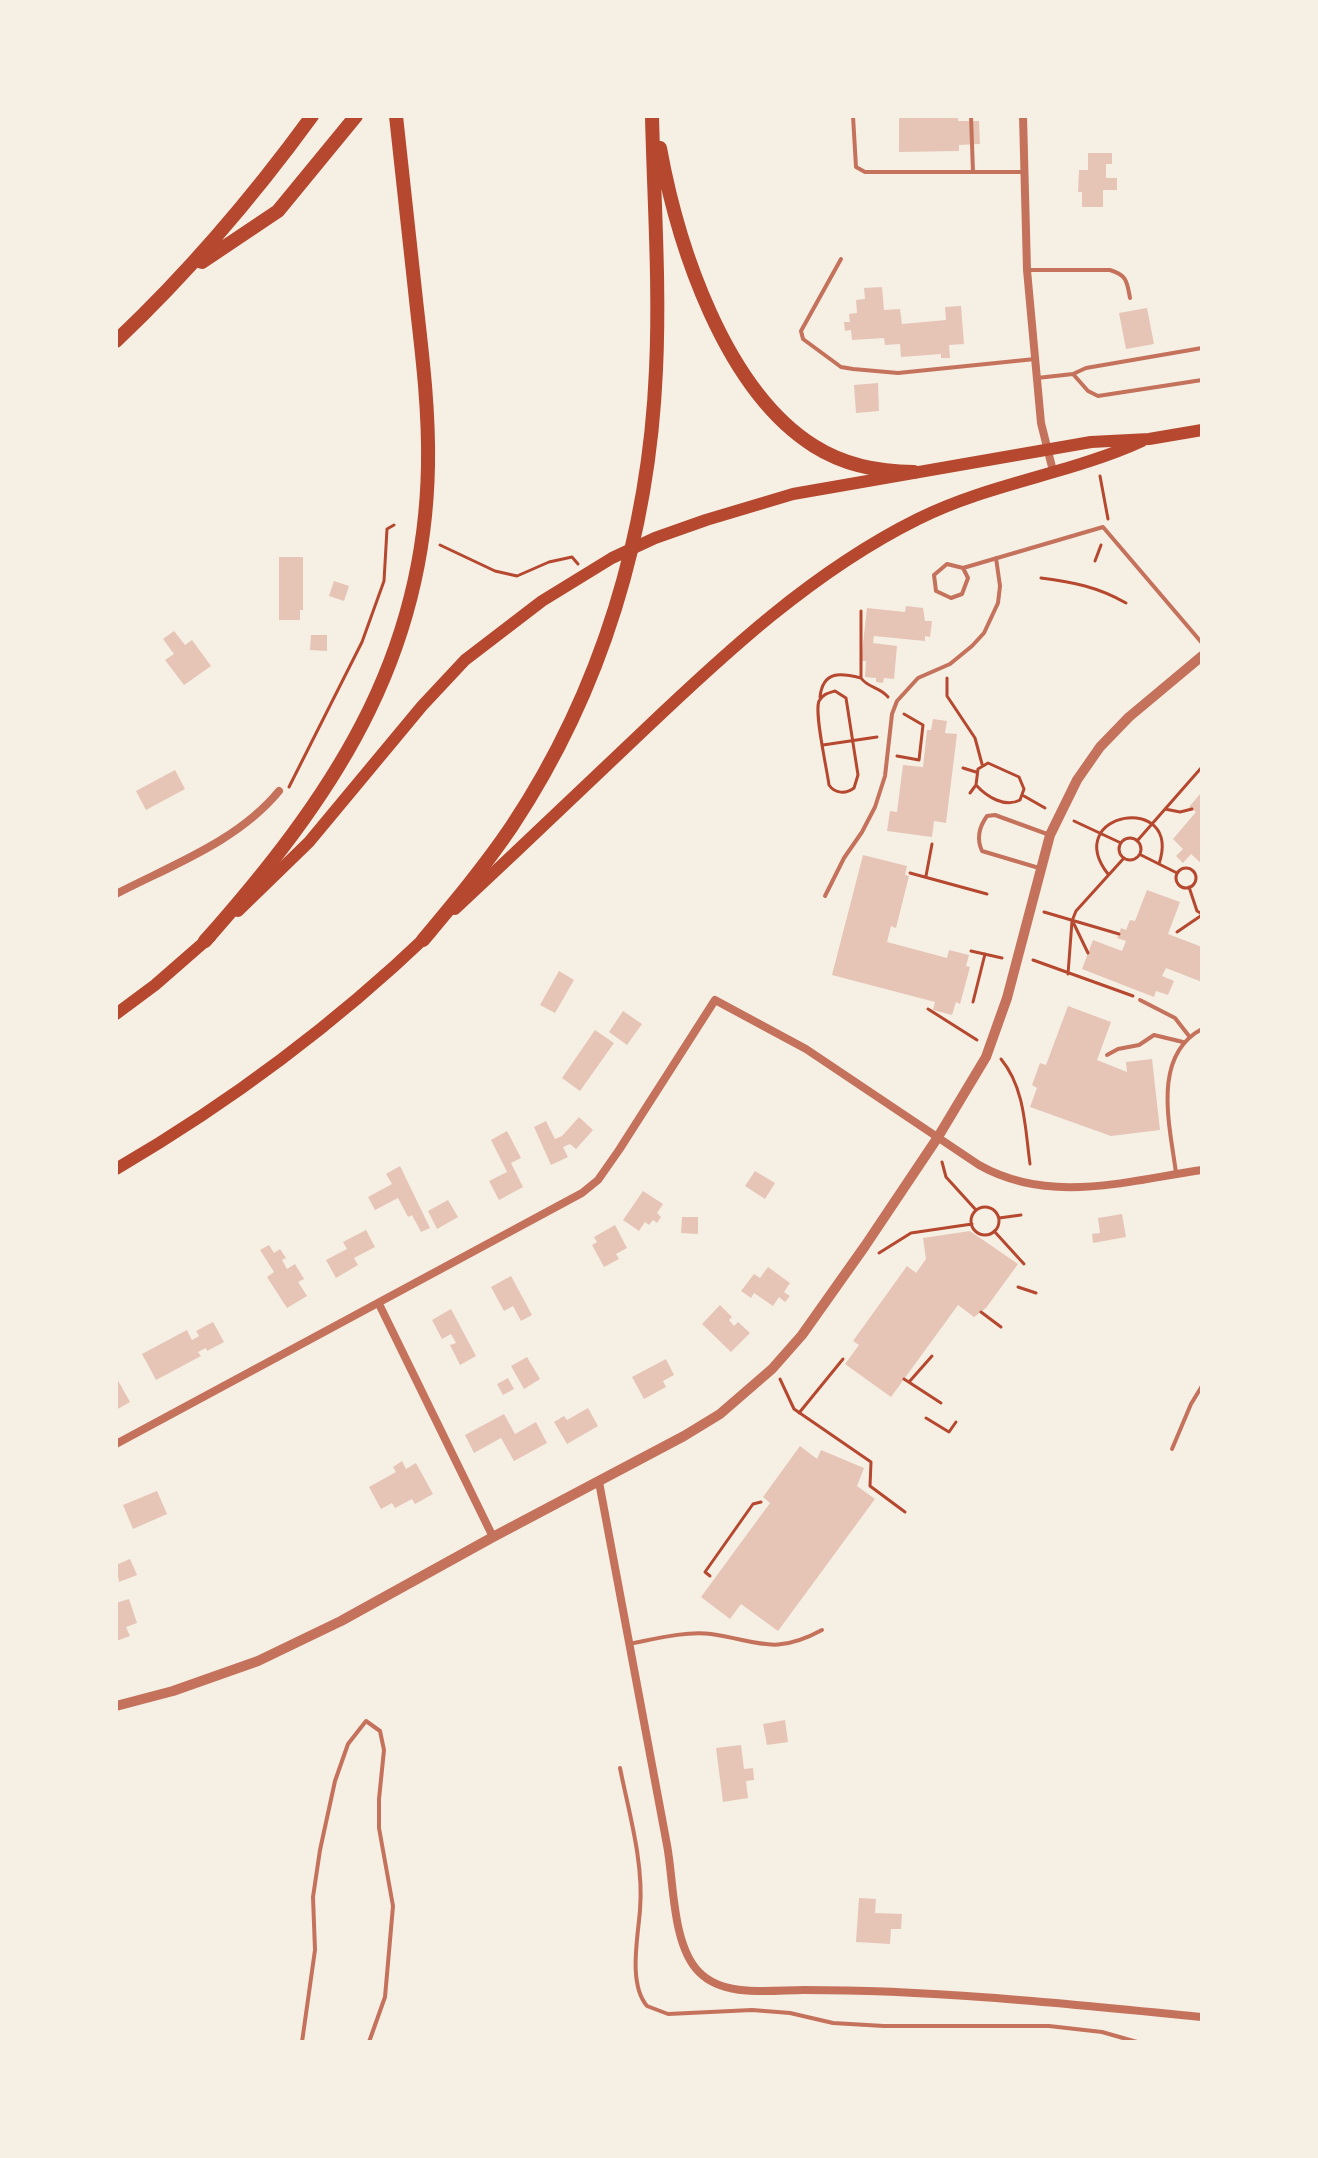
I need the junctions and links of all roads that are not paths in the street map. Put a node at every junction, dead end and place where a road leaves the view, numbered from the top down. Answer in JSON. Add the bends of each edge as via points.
{"nodes":[{"id":1,"x":312,"y":116,"type":"edge"},
{"id":2,"x":396,"y":116,"type":"edge"},
{"id":3,"x":654,"y":116,"type":"edge"},
{"id":4,"x":853,"y":116,"type":"edge"},
{"id":5,"x":971,"y":116,"type":"edge"},
{"id":6,"x":1023,"y":116,"type":"edge"},
{"id":7,"x":354,"y":120,"type":"edge"},
{"id":8,"x":973,"y":172,"type":"junction"},
{"id":9,"x":1023,"y":172,"type":"junction"},
{"id":10,"x":841,"y":259,"type":"dead end"},
{"id":11,"x":1027,"y":270,"type":"junction"},
{"id":12,"x":185,"y":274,"type":"junction"},
{"id":13,"x":1130,"y":298,"type":"dead end"},
{"id":14,"x":116,"y":341,"type":"edge"},
{"id":15,"x":1202,"y":348,"type":"edge"},
{"id":16,"x":1035,"y":359,"type":"junction"},
{"id":17,"x":1073,"y":374,"type":"junction"},
{"id":18,"x":1037,"y":378,"type":"junction"},
{"id":19,"x":1202,"y":380,"type":"edge"},
{"id":20,"x":1202,"y":433,"type":"edge"},
{"id":21,"x":1149,"y":439,"type":"junction"},
{"id":22,"x":1047,"y":449,"type":"junction"},
{"id":23,"x":1053,"y":471,"type":"junction"},
{"id":24,"x":914,"y":472,"type":"junction"},
{"id":25,"x":996,"y":558,"type":"junction"},
{"id":26,"x":963,"y":568,"type":"junction"},
{"id":27,"x":1202,"y":643,"type":"edge"},
{"id":28,"x":1202,"y":656,"type":"edge"},
{"id":29,"x":279,"y":791,"type":"road end"},
{"id":30,"x":1050,"y":835,"type":"junction"},
{"id":31,"x":1039,"y":868,"type":"junction"},
{"id":32,"x":116,"y":894,"type":"edge"},
{"id":33,"x":825,"y":896,"type":"dead end"},
{"id":34,"x":423,"y":940,"type":"junction"},
{"id":35,"x":205,"y":941,"type":"junction"},
{"id":36,"x":1140,"y":1000,"type":"road end"},
{"id":37,"x":116,"y":1014,"type":"edge"},
{"id":38,"x":1202,"y":1029,"type":"edge"},
{"id":39,"x":1189,"y":1036,"type":"junction"},
{"id":40,"x":1183,"y":1042,"type":"junction"},
{"id":41,"x":1107,"y":1055,"type":"dead end"},
{"id":42,"x":938,"y":1137,"type":"junction"},
{"id":43,"x":116,"y":1169,"type":"edge"},
{"id":44,"x":1202,"y":1170,"type":"edge"},
{"id":45,"x":1176,"y":1174,"type":"junction"},
{"id":46,"x":379,"y":1304,"type":"junction"},
{"id":47,"x":1202,"y":1386,"type":"edge"},
{"id":48,"x":116,"y":1444,"type":"edge"},
{"id":49,"x":1172,"y":1449,"type":"dead end"},
{"id":50,"x":599,"y":1482,"type":"junction"},
{"id":51,"x":493,"y":1537,"type":"junction"},
{"id":52,"x":822,"y":1630,"type":"dead end"},
{"id":53,"x":628,"y":1644,"type":"junction"},
{"id":54,"x":116,"y":1706,"type":"edge"},
{"id":55,"x":620,"y":1768,"type":"dead end"},
{"id":56,"x":1202,"y":2017,"type":"edge"},
{"id":57,"x":302,"y":2042,"type":"edge"},
{"id":58,"x":369,"y":2042,"type":"edge"},
{"id":59,"x":1137,"y":2042,"type":"edge"}],
"edges":[{"from":1,"to":12,"type":"highway"},
{"from":2,"to":35,"type":"highway","via":[[428,427],[427,493],[412,588],[382,683],[345,759],[278,855]]},
{"from":3,"to":24,"type":"highway","via":[[668,191],[693,273],[722,336],[753,384],[790,427],[821,450],[864,467]]},
{"from":3,"to":34,"type":"highway","via":[[654,397],[639,510],[616,611],[584,694],[539,783],[485,865]]},
{"from":4,"to":8,"type":"lane","via":[[856,167],[865,172]]},
{"from":5,"to":8,"type":"lane"},
{"from":6,"to":9,"type":"street"},
{"from":7,"to":12,"type":"highway","via":[[278,211]]},
{"from":8,"to":9,"type":"lane"},
{"from":9,"to":11,"type":"street"},
{"from":10,"to":16,"type":"lane","via":[[801,331],[803,339],[841,367],[898,373]]},
{"from":11,"to":13,"type":"lane","via":[[1110,270],[1127,280]]},
{"from":11,"to":16,"type":"street"},
{"from":12,"to":14,"type":"highway"},
{"from":15,"to":17,"type":"lane"},
{"from":16,"to":18,"type":"street"},
{"from":17,"to":18,"type":"lane"},
{"from":17,"to":19,"type":"lane","via":[[1098,396]]},
{"from":18,"to":22,"type":"street"},
{"from":20,"to":21,"type":"main road"},
{"from":21,"to":22,"type":"main road"},
{"from":21,"to":23,"type":"main road"},
{"from":22,"to":23,"type":"street"},
{"from":22,"to":24,"type":"main road"},
{"from":23,"to":34,"type":"main road","via":[[919,519],[802,592],[687,690]]},
{"from":24,"to":35,"type":"main road","via":[[768,499],[655,538],[559,589],[465,660],[309,842]]},
{"from":25,"to":26,"type":"lane"},
{"from":25,"to":27,"type":"lane","via":[[1103,527]]},
{"from":25,"to":33,"type":"lane","via":[[1000,586],[992,619],[972,646],[950,664],[918,678],[897,701],[875,807]]},
{"from":26,"to":26,"type":"lane","via":[[968,578],[962,594],[945,598],[936,591],[933,580],[941,566]]},
{"from":28,"to":30,"type":"street","via":[[1100,747]]},
{"from":29,"to":32,"type":"street","via":[[232,833]]},
{"from":30,"to":31,"type":"street"},
{"from":30,"to":31,"type":"lane","via":[[995,815],[987,816],[979,833],[982,851]]},
{"from":31,"to":42,"type":"street","via":[[994,1037]]},
{"from":34,"to":43,"type":"main road","via":[[289,1054]]},
{"from":35,"to":37,"type":"main road"},
{"from":36,"to":39,"type":"lane","via":[[1175,1018]]},
{"from":38,"to":39,"type":"lane"},
{"from":39,"to":40,"type":"lane"},
{"from":40,"to":41,"type":"lane","via":[[1154,1035]]},
{"from":40,"to":45,"type":"lane","via":[[1166,1089]]},
{"from":42,"to":45,"type":"street","via":[[992,1173],[1035,1187],[1071,1188]]},
{"from":42,"to":46,"type":"street","via":[[806,1049],[715,1000],[598,1180],[558,1209]]},
{"from":42,"to":50,"type":"street","via":[[802,1335],[772,1369],[720,1414]]},
{"from":44,"to":45,"type":"street"},
{"from":46,"to":48,"type":"street"},
{"from":46,"to":51,"type":"street"},
{"from":47,"to":49,"type":"lane"},
{"from":50,"to":51,"type":"street"},
{"from":50,"to":53,"type":"street"},
{"from":51,"to":54,"type":"street","via":[[290,1647],[173,1691]]},
{"from":52,"to":53,"type":"lane","via":[[780,1646],[711,1634]]},
{"from":53,"to":56,"type":"street","via":[[680,1933],[700,1973],[716,1984],[747,1990],[925,1991]]},
{"from":55,"to":59,"type":"lane","via":[[641,1902],[639,1989],[647,2006],[668,2014],[752,2010],[871,2026],[1049,2026]]},
{"from":57,"to":58,"type":"lane","via":[[315,1950],[313,1897],[320,1850],[348,1744],[366,1721],[380,1731],[384,1750],[379,1828],[393,1906],[385,1997]]}]}
